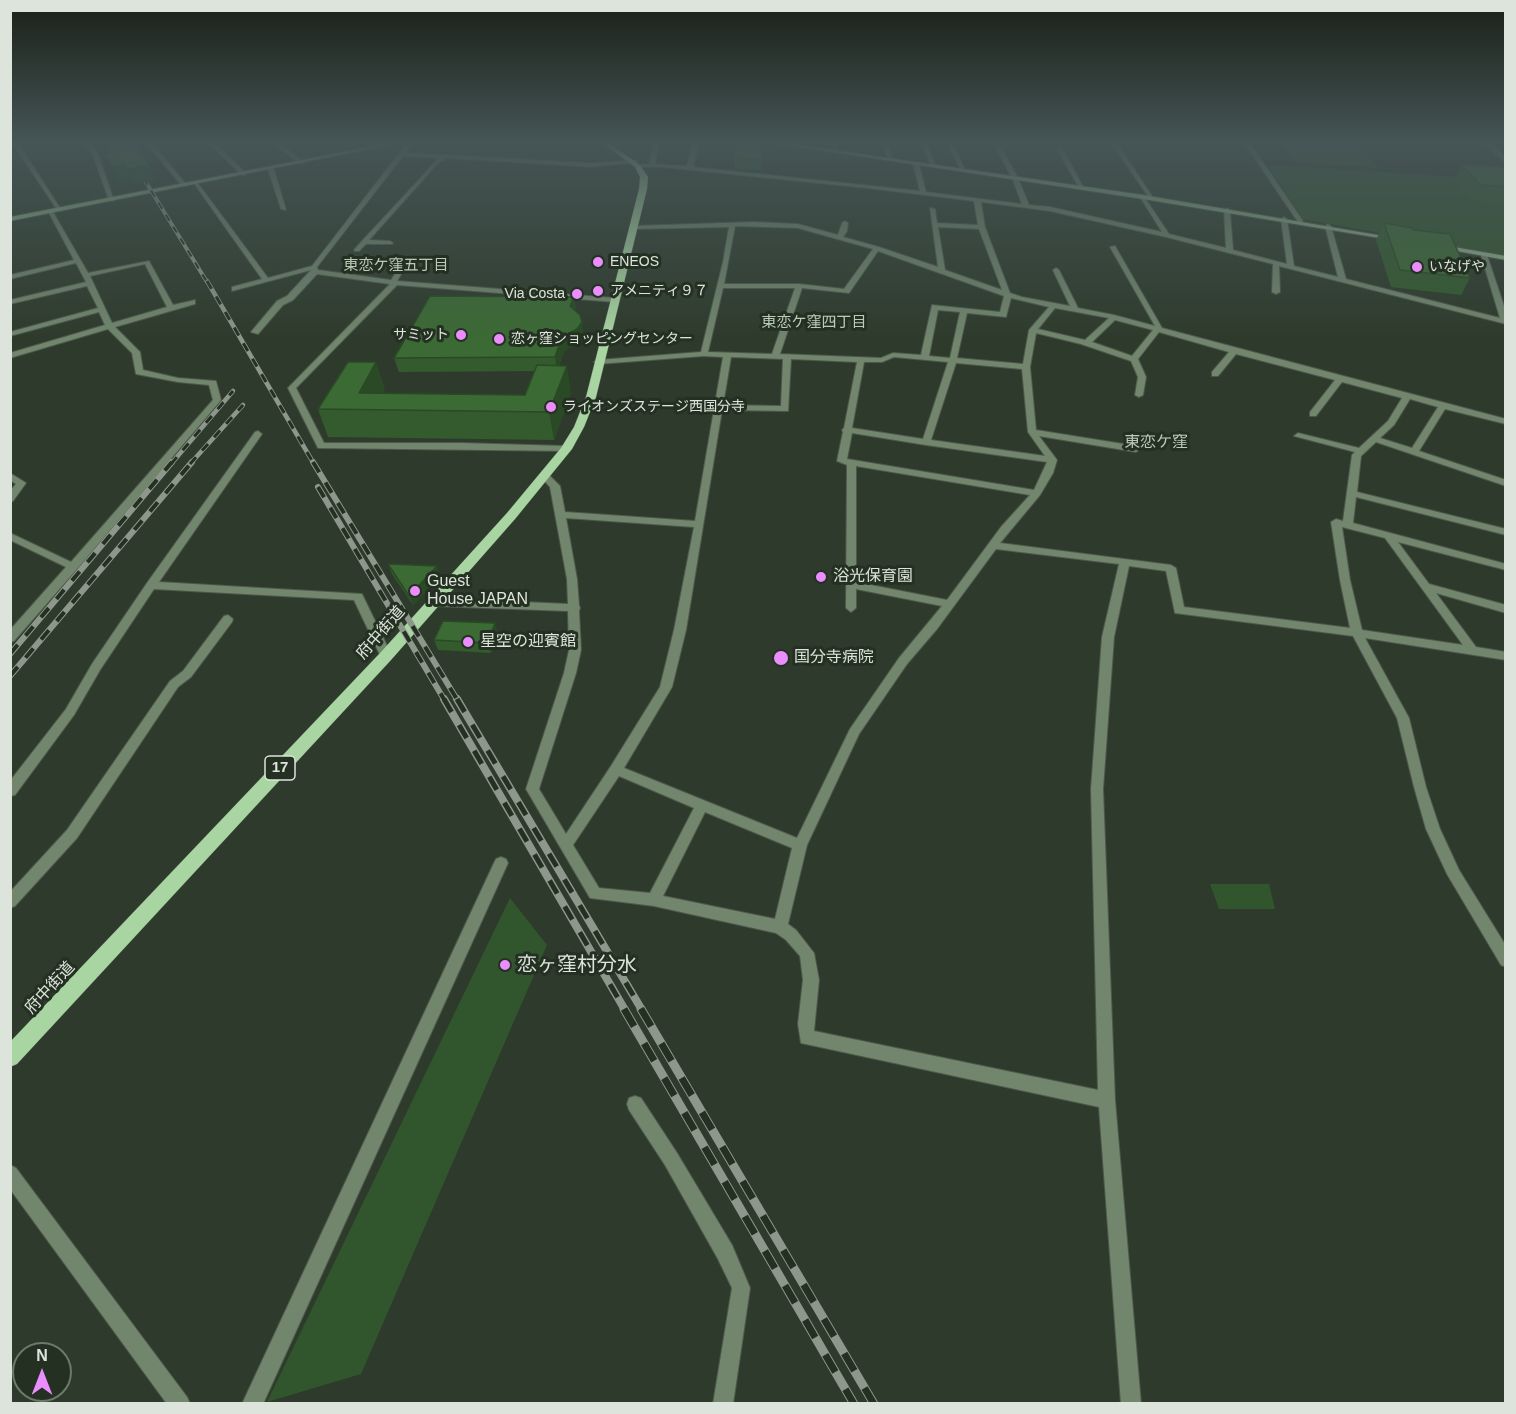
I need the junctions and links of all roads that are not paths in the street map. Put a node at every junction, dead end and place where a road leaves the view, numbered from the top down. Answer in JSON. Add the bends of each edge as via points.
{"nodes":[{"id":1,"x":65,"y":209,"type":"edge"},
{"id":2,"x":214,"y":209,"type":"edge"},
{"id":3,"x":359,"y":209,"type":"edge"},
{"id":4,"x":393,"y":209,"type":"edge"},
{"id":5,"x":638,"y":209,"type":"edge"},
{"id":6,"x":932,"y":209,"type":"dead end"},
{"id":7,"x":979,"y":209,"type":"edge"},
{"id":8,"x":1045,"y":209,"type":"edge"},
{"id":9,"x":1151,"y":209,"type":"edge"},
{"id":10,"x":1221,"y":209,"type":"edge"},
{"id":11,"x":1292,"y":209,"type":"edge"},
{"id":12,"x":60,"y":210,"type":"joint"},
{"id":13,"x":1227,"y":210,"type":"junction"},
{"id":14,"x":50,"y":212,"type":"junction"},
{"id":15,"x":10,"y":219,"type":"edge"},
{"id":16,"x":1284,"y":219,"type":"junction"},
{"id":17,"x":1300,"y":221,"type":"junction"},
{"id":18,"x":845,"y":223,"type":"dead end"},
{"id":19,"x":935,"y":225,"type":"junction"},
{"id":20,"x":732,"y":226,"type":"junction"},
{"id":21,"x":1328,"y":226,"type":"junction"},
{"id":22,"x":634,"y":227,"type":"junction"},
{"id":23,"x":982,"y":227,"type":"junction"},
{"id":24,"x":1167,"y":235,"type":"junction"},
{"id":25,"x":840,"y":237,"type":"junction"},
{"id":26,"x":1401,"y":239,"type":"edge"},
{"id":27,"x":364,"y":242,"type":"junction"},
{"id":28,"x":390,"y":243,"type":"dead end"},
{"id":29,"x":1433,"y":245,"type":"edge"},
{"id":30,"x":1113,"y":247,"type":"dead end"},
{"id":31,"x":877,"y":248,"type":"junction"},
{"id":32,"x":357,"y":250,"type":"dead end"},
{"id":33,"x":1230,"y":252,"type":"junction"},
{"id":34,"x":1484,"y":255,"type":"junction"},
{"id":35,"x":408,"y":258,"type":"dead end"},
{"id":36,"x":1506,"y":258,"type":"edge"},
{"id":37,"x":78,"y":261,"type":"junction"},
{"id":38,"x":1276,"y":264,"type":"junction"},
{"id":39,"x":1291,"y":268,"type":"junction"},
{"id":40,"x":314,"y":269,"type":"junction"},
{"id":41,"x":1056,"y":270,"type":"dead end"},
{"id":42,"x":942,"y":271,"type":"junction"},
{"id":43,"x":86,"y":275,"type":"junction"},
{"id":44,"x":10,"y":277,"type":"edge"},
{"id":45,"x":266,"y":280,"type":"junction"},
{"id":46,"x":1343,"y":281,"type":"junction"},
{"id":47,"x":90,"y":283,"type":"junction"},
{"id":48,"x":394,"y":283,"type":"junction"},
{"id":49,"x":721,"y":285,"type":"junction"},
{"id":50,"x":799,"y":286,"type":"junction"},
{"id":51,"x":235,"y":289,"type":"dead end"},
{"id":52,"x":1276,"y":292,"type":"dead end"},
{"id":53,"x":1007,"y":294,"type":"junction"},
{"id":54,"x":615,"y":300,"type":"junction"},
{"id":55,"x":10,"y":302,"type":"edge"},
{"id":56,"x":192,"y":302,"type":"dead end"},
{"id":57,"x":1053,"y":306,"type":"junction"},
{"id":58,"x":171,"y":308,"type":"junction"},
{"id":59,"x":102,"y":309,"type":"junction"},
{"id":60,"x":1075,"y":309,"type":"junction"},
{"id":61,"x":964,"y":310,"type":"junction"},
{"id":62,"x":1114,"y":317,"type":"junction"},
{"id":63,"x":1505,"y":322,"type":"edge"},
{"id":64,"x":110,"y":327,"type":"junction"},
{"id":65,"x":1033,"y":330,"type":"junction"},
{"id":66,"x":1158,"y":330,"type":"junction"},
{"id":67,"x":255,"y":332,"type":"dead end"},
{"id":68,"x":10,"y":334,"type":"edge"},
{"id":69,"x":1087,"y":343,"type":"junction"},
{"id":70,"x":1234,"y":351,"type":"junction"},
{"id":71,"x":704,"y":354,"type":"junction"},
{"id":72,"x":727,"y":355,"type":"junction"},
{"id":73,"x":10,"y":356,"type":"edge"},
{"id":74,"x":775,"y":357,"type":"junction"},
{"id":75,"x":787,"y":357,"type":"junction"},
{"id":76,"x":925,"y":357,"type":"junction"},
{"id":77,"x":861,"y":359,"type":"junction"},
{"id":78,"x":1134,"y":359,"type":"junction"},
{"id":79,"x":953,"y":360,"type":"junction"},
{"id":80,"x":598,"y":362,"type":"junction"},
{"id":81,"x":1026,"y":367,"type":"junction"},
{"id":82,"x":1215,"y":374,"type":"dead end"},
{"id":83,"x":1340,"y":379,"type":"junction"},
{"id":84,"x":1139,"y":395,"type":"dead end"},
{"id":85,"x":1407,"y":397,"type":"junction"},
{"id":86,"x":1443,"y":406,"type":"junction"},
{"id":87,"x":718,"y":407,"type":"junction"},
{"id":88,"x":1313,"y":414,"type":"dead end"},
{"id":89,"x":1506,"y":422,"type":"edge"},
{"id":90,"x":846,"y":430,"type":"junction"},
{"id":91,"x":1032,"y":432,"type":"junction"},
{"id":92,"x":258,"y":434,"type":"dead end"},
{"id":93,"x":1298,"y":436,"type":"dead end"},
{"id":94,"x":1375,"y":439,"type":"junction"},
{"id":95,"x":926,"y":442,"type":"junction"},
{"id":96,"x":566,"y":449,"type":"junction"},
{"id":97,"x":1136,"y":449,"type":"dead end"},
{"id":98,"x":1361,"y":451,"type":"junction"},
{"id":99,"x":1414,"y":452,"type":"junction"},
{"id":100,"x":1052,"y":460,"type":"junction"},
{"id":101,"x":852,"y":465,"type":"junction"},
{"id":102,"x":10,"y":476,"type":"edge"},
{"id":103,"x":545,"y":476,"type":"junction"},
{"id":104,"x":1504,"y":480,"type":"edge"},
{"id":105,"x":1037,"y":493,"type":"junction"},
{"id":106,"x":1351,"y":493,"type":"junction"},
{"id":107,"x":10,"y":499,"type":"edge"},
{"id":108,"x":561,"y":515,"type":"junction"},
{"id":109,"x":1348,"y":523,"type":"junction"},
{"id":110,"x":699,"y":524,"type":"junction"},
{"id":111,"x":1506,"y":532,"type":"edge"},
{"id":112,"x":10,"y":536,"type":"edge"},
{"id":113,"x":1389,"y":536,"type":"junction"},
{"id":114,"x":993,"y":545,"type":"junction"},
{"id":115,"x":1124,"y":563,"type":"junction"},
{"id":116,"x":74,"y":567,"type":"junction"},
{"id":117,"x":1506,"y":567,"type":"edge"},
{"id":118,"x":851,"y":584,"type":"junction"},
{"id":119,"x":151,"y":585,"type":"junction"},
{"id":120,"x":1425,"y":586,"type":"junction"},
{"id":121,"x":433,"y":602,"type":"junction"},
{"id":122,"x":949,"y":604,"type":"junction"},
{"id":123,"x":575,"y":608,"type":"junction"},
{"id":124,"x":851,"y":608,"type":"dead end"},
{"id":125,"x":1506,"y":609,"type":"edge"},
{"id":126,"x":228,"y":619,"type":"dead end"},
{"id":127,"x":1357,"y":633,"type":"junction"},
{"id":128,"x":10,"y":638,"type":"edge"},
{"id":129,"x":1473,"y":651,"type":"junction"},
{"id":130,"x":386,"y":656,"type":"junction"},
{"id":131,"x":1506,"y":656,"type":"edge"},
{"id":132,"x":616,"y":770,"type":"junction"},
{"id":133,"x":10,"y":791,"type":"edge"},
{"id":134,"x":703,"y":804,"type":"junction"},
{"id":135,"x":566,"y":844,"type":"junction"},
{"id":136,"x":800,"y":845,"type":"junction"},
{"id":137,"x":501,"y":864,"type":"dead end"},
{"id":138,"x":654,"y":900,"type":"junction"},
{"id":139,"x":10,"y":902,"type":"edge"},
{"id":140,"x":780,"y":927,"type":"junction"},
{"id":141,"x":1506,"y":960,"type":"edge"},
{"id":142,"x":10,"y":1057,"type":"edge"},
{"id":143,"x":1107,"y":1100,"type":"junction"},
{"id":144,"x":635,"y":1104,"type":"dead end"},
{"id":145,"x":10,"y":1174,"type":"edge"},
{"id":146,"x":180,"y":1404,"type":"edge"},
{"id":147,"x":252,"y":1404,"type":"edge"},
{"id":148,"x":723,"y":1404,"type":"edge"},
{"id":149,"x":1131,"y":1404,"type":"edge"}],
"edges":[{"from":1,"to":12,"type":"main road"},
{"from":2,"to":45,"type":"street"},
{"from":3,"to":40,"type":"street"},
{"from":4,"to":27,"type":"street"},
{"from":5,"to":22,"type":"main road","name":"府中街道","number":"17"},
{"from":6,"to":19,"type":"street"},
{"from":7,"to":23,"type":"street"},
{"from":8,"to":24,"type":"street"},
{"from":9,"to":24,"type":"street"},
{"from":10,"to":13,"type":"main road"},
{"from":11,"to":17,"type":"street"},
{"from":12,"to":14,"type":"main road"},
{"from":13,"to":16,"type":"main road"},
{"from":13,"to":33,"type":"street"},
{"from":14,"to":15,"type":"main road"},
{"from":14,"to":37,"type":"street"},
{"from":16,"to":17,"type":"main road"},
{"from":16,"to":39,"type":"street"},
{"from":17,"to":21,"type":"main road"},
{"from":18,"to":25,"type":"street"},
{"from":19,"to":23,"type":"street"},
{"from":19,"to":42,"type":"street"},
{"from":20,"to":22,"type":"street"},
{"from":20,"to":25,"type":"street","via":[[798,226]]},
{"from":20,"to":49,"type":"street"},
{"from":21,"to":26,"type":"main road"},
{"from":21,"to":46,"type":"street"},
{"from":22,"to":54,"type":"main road","name":"府中街道","number":"17"},
{"from":23,"to":53,"type":"street"},
{"from":24,"to":33,"type":"street"},
{"from":25,"to":31,"type":"street"},
{"from":27,"to":28,"type":"street"},
{"from":27,"to":32,"type":"street"},
{"from":29,"to":34,"type":"main road"},
{"from":30,"to":66,"type":"street"},
{"from":31,"to":42,"type":"street"},
{"from":31,"to":50,"type":"street","via":[[846,291]]},
{"from":33,"to":38,"type":"street"},
{"from":34,"to":36,"type":"main road"},
{"from":34,"to":63,"type":"street"},
{"from":35,"to":48,"type":"street"},
{"from":37,"to":43,"type":"street"},
{"from":37,"to":44,"type":"street"},
{"from":38,"to":39,"type":"street"},
{"from":38,"to":52,"type":"street"},
{"from":39,"to":46,"type":"street"},
{"from":40,"to":45,"type":"street"},
{"from":40,"to":48,"type":"street"},
{"from":40,"to":67,"type":"street"},
{"from":41,"to":60,"type":"street"},
{"from":42,"to":53,"type":"street"},
{"from":43,"to":47,"type":"street"},
{"from":43,"to":58,"type":"street","via":[[147,262]]},
{"from":45,"to":51,"type":"street"},
{"from":46,"to":63,"type":"street"},
{"from":47,"to":55,"type":"street"},
{"from":47,"to":59,"type":"street"},
{"from":48,"to":54,"type":"street"},
{"from":48,"to":96,"type":"street","via":[[292,388],[321,446]]},
{"from":49,"to":50,"type":"street"},
{"from":49,"to":71,"type":"street"},
{"from":50,"to":74,"type":"street"},
{"from":53,"to":57,"type":"street"},
{"from":53,"to":61,"type":"street","via":[[1003,315]]},
{"from":54,"to":80,"type":"main road","name":"府中街道","number":"17"},
{"from":56,"to":58,"type":"street"},
{"from":57,"to":60,"type":"street"},
{"from":57,"to":65,"type":"street"},
{"from":58,"to":64,"type":"street"},
{"from":59,"to":64,"type":"street"},
{"from":59,"to":68,"type":"street"},
{"from":60,"to":62,"type":"street"},
{"from":61,"to":76,"type":"street","via":[[936,307]]},
{"from":61,"to":79,"type":"street"},
{"from":62,"to":66,"type":"street"},
{"from":62,"to":69,"type":"street"},
{"from":64,"to":73,"type":"street"},
{"from":64,"to":116,"type":"street","via":[[136,352],[139,372],[213,383],[217,400]]},
{"from":65,"to":69,"type":"street"},
{"from":65,"to":81,"type":"street"},
{"from":66,"to":70,"type":"street"},
{"from":66,"to":78,"type":"street"},
{"from":69,"to":78,"type":"street"},
{"from":70,"to":82,"type":"street"},
{"from":70,"to":83,"type":"street"},
{"from":71,"to":72,"type":"street"},
{"from":71,"to":80,"type":"street"},
{"from":72,"to":74,"type":"street"},
{"from":72,"to":87,"type":"street"},
{"from":74,"to":75,"type":"street"},
{"from":75,"to":77,"type":"street"},
{"from":75,"to":87,"type":"street","via":[[785,409]]},
{"from":76,"to":77,"type":"street"},
{"from":76,"to":79,"type":"street"},
{"from":77,"to":90,"type":"street"},
{"from":78,"to":84,"type":"street","via":[[1142,377]]},
{"from":79,"to":81,"type":"street"},
{"from":79,"to":95,"type":"street"},
{"from":80,"to":96,"type":"main road","name":"府中街道","number":"17","via":[[591,397]]},
{"from":81,"to":91,"type":"street"},
{"from":83,"to":85,"type":"street"},
{"from":83,"to":88,"type":"street"},
{"from":85,"to":86,"type":"street"},
{"from":85,"to":94,"type":"street","via":[[1391,423]]},
{"from":86,"to":89,"type":"street"},
{"from":86,"to":99,"type":"street"},
{"from":87,"to":110,"type":"street"},
{"from":90,"to":95,"type":"street"},
{"from":90,"to":101,"type":"street","via":[[842,461]]},
{"from":91,"to":97,"type":"street"},
{"from":91,"to":100,"type":"street"},
{"from":92,"to":119,"type":"street"},
{"from":93,"to":98,"type":"street"},
{"from":94,"to":98,"type":"street"},
{"from":94,"to":99,"type":"street"},
{"from":95,"to":100,"type":"street"},
{"from":96,"to":103,"type":"main road","name":"府中街道","number":"17"},
{"from":98,"to":106,"type":"street"},
{"from":99,"to":104,"type":"street"},
{"from":100,"to":105,"type":"street"},
{"from":101,"to":105,"type":"street"},
{"from":101,"to":118,"type":"street"},
{"from":102,"to":107,"type":"street","via":[[21,483]]},
{"from":103,"to":108,"type":"street","via":[[555,486]]},
{"from":103,"to":121,"type":"main road","name":"府中街道","number":"17"},
{"from":105,"to":114,"type":"street"},
{"from":106,"to":109,"type":"street"},
{"from":106,"to":111,"type":"street"},
{"from":108,"to":110,"type":"street"},
{"from":108,"to":123,"type":"street"},
{"from":109,"to":113,"type":"street"},
{"from":109,"to":127,"type":"street","via":[[1336,522]]},
{"from":110,"to":132,"type":"street","via":[[666,687]]},
{"from":112,"to":116,"type":"street"},
{"from":113,"to":117,"type":"street"},
{"from":113,"to":120,"type":"street"},
{"from":114,"to":115,"type":"street"},
{"from":114,"to":122,"type":"street"},
{"from":115,"to":127,"type":"street","via":[[1171,568],[1179,610]]},
{"from":115,"to":143,"type":"street","via":[[1108,636],[1097,789]]},
{"from":116,"to":128,"type":"street"},
{"from":118,"to":122,"type":"street"},
{"from":118,"to":124,"type":"street"},
{"from":119,"to":130,"type":"street","via":[[358,597]]},
{"from":119,"to":133,"type":"street","via":[[70,712]]},
{"from":120,"to":125,"type":"street"},
{"from":120,"to":129,"type":"street"},
{"from":121,"to":123,"type":"street"},
{"from":121,"to":130,"type":"main road","name":"府中街道","number":"17"},
{"from":122,"to":136,"type":"street","via":[[854,732]]},
{"from":123,"to":135,"type":"street","via":[[575,650],[570,673],[532,789]]},
{"from":126,"to":139,"type":"street","via":[[174,684],[72,834]]},
{"from":127,"to":129,"type":"street"},
{"from":127,"to":141,"type":"street","via":[[1403,718],[1433,829],[1454,874]]},
{"from":129,"to":131,"type":"street"},
{"from":130,"to":142,"type":"main road","name":"府中街道","number":"17"},
{"from":132,"to":134,"type":"street"},
{"from":132,"to":135,"type":"street"},
{"from":134,"to":136,"type":"street"},
{"from":134,"to":138,"type":"street"},
{"from":135,"to":138,"type":"street","via":[[595,894]]},
{"from":136,"to":140,"type":"street"},
{"from":137,"to":147,"type":"street"},
{"from":138,"to":140,"type":"street"},
{"from":140,"to":143,"type":"street","via":[[807,953],[807,1037]]},
{"from":143,"to":149,"type":"street"},
{"from":144,"to":148,"type":"street","via":[[726,1252],[741,1288]]},
{"from":145,"to":146,"type":"street"}]}
